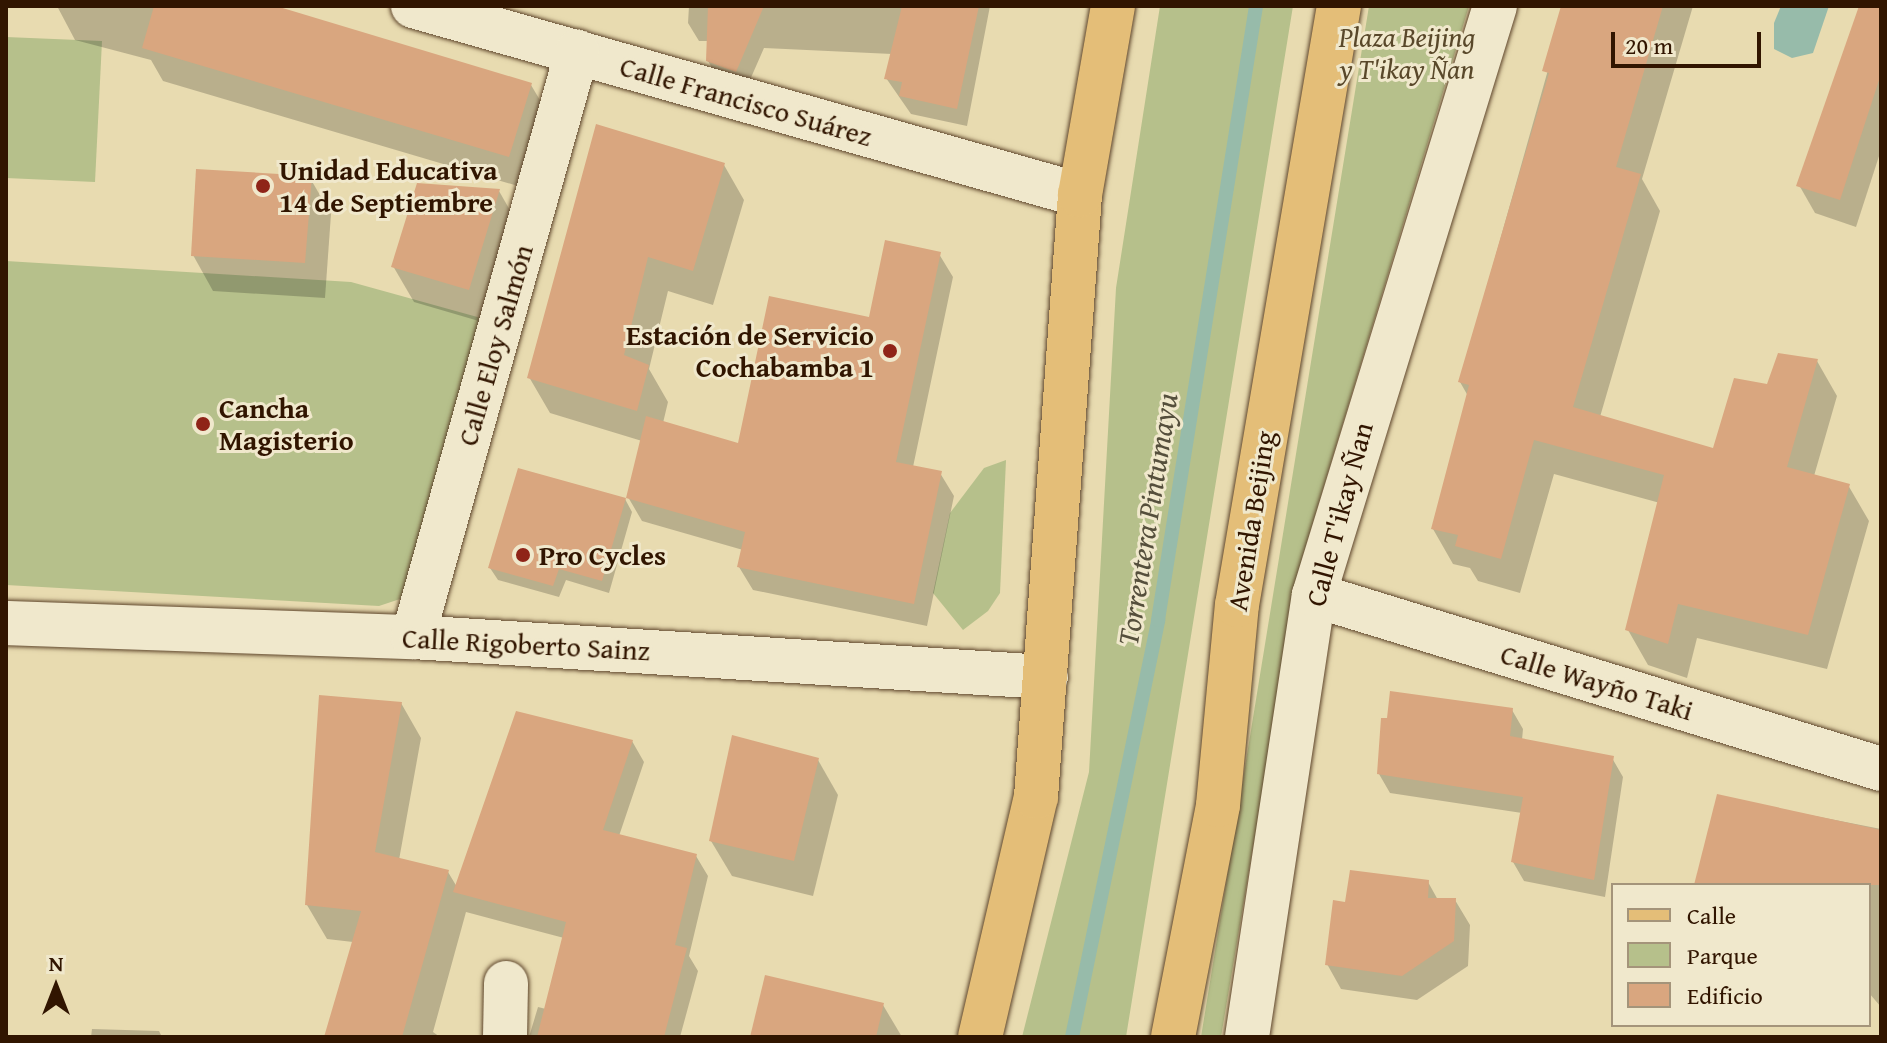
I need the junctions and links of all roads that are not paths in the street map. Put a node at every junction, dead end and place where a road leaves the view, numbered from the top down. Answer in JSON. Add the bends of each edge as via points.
{"nodes":[{"id":1,"x":413,"y":6,"type":"edge"},
{"id":2,"x":1113,"y":6,"type":"edge"},
{"id":3,"x":1339,"y":6,"type":"edge"},
{"id":4,"x":1495,"y":6,"type":"edge"},
{"id":5,"x":478,"y":15,"type":"edge"},
{"id":6,"x":577,"y":52,"type":"junction"},
{"id":7,"x":1080,"y":195,"type":"junction"},
{"id":8,"x":1314,"y":595,"type":"junction"},
{"id":9,"x":6,"y":623,"type":"edge"},
{"id":10,"x":413,"y":637,"type":"junction"},
{"id":11,"x":1046,"y":677,"type":"junction"},
{"id":12,"x":1881,"y":769,"type":"edge"},
{"id":13,"x":506,"y":983,"type":"dead end"},
{"id":14,"x":505,"y":1037,"type":"edge"},
{"id":15,"x":980,"y":1037,"type":"edge"},
{"id":16,"x":1173,"y":1037,"type":"edge"},
{"id":17,"x":1247,"y":1037,"type":"edge"}],
"edges":[{"from":1,"to":5,"type":"street","name":"Calle Francisco Suárez"},
{"from":2,"to":7,"type":"main road"},
{"from":3,"to":16,"type":"main road","name":"Avenida Beijing","via":[[1237,605],[1218,805]]},
{"from":4,"to":8,"type":"street","name":"Calle T'ikay Ñan"},
{"from":5,"to":6,"type":"street","name":"Calle Francisco Suárez"},
{"from":6,"to":7,"type":"street","name":"Calle Francisco Suárez"},
{"from":6,"to":10,"type":"street","name":"Calle Eloy Salmón"},
{"from":7,"to":11,"type":"main road"},
{"from":8,"to":12,"type":"street","name":"Calle Wayño Taki"},
{"from":8,"to":17,"type":"street","name":"Calle T'ikay Ñan"},
{"from":9,"to":10,"type":"street","name":"Calle Rigoberto Sainz"},
{"from":10,"to":11,"type":"street","name":"Calle Rigoberto Sainz"},
{"from":11,"to":15,"type":"main road","via":[[1036,797]]},
{"from":13,"to":14,"type":"street"}]}
